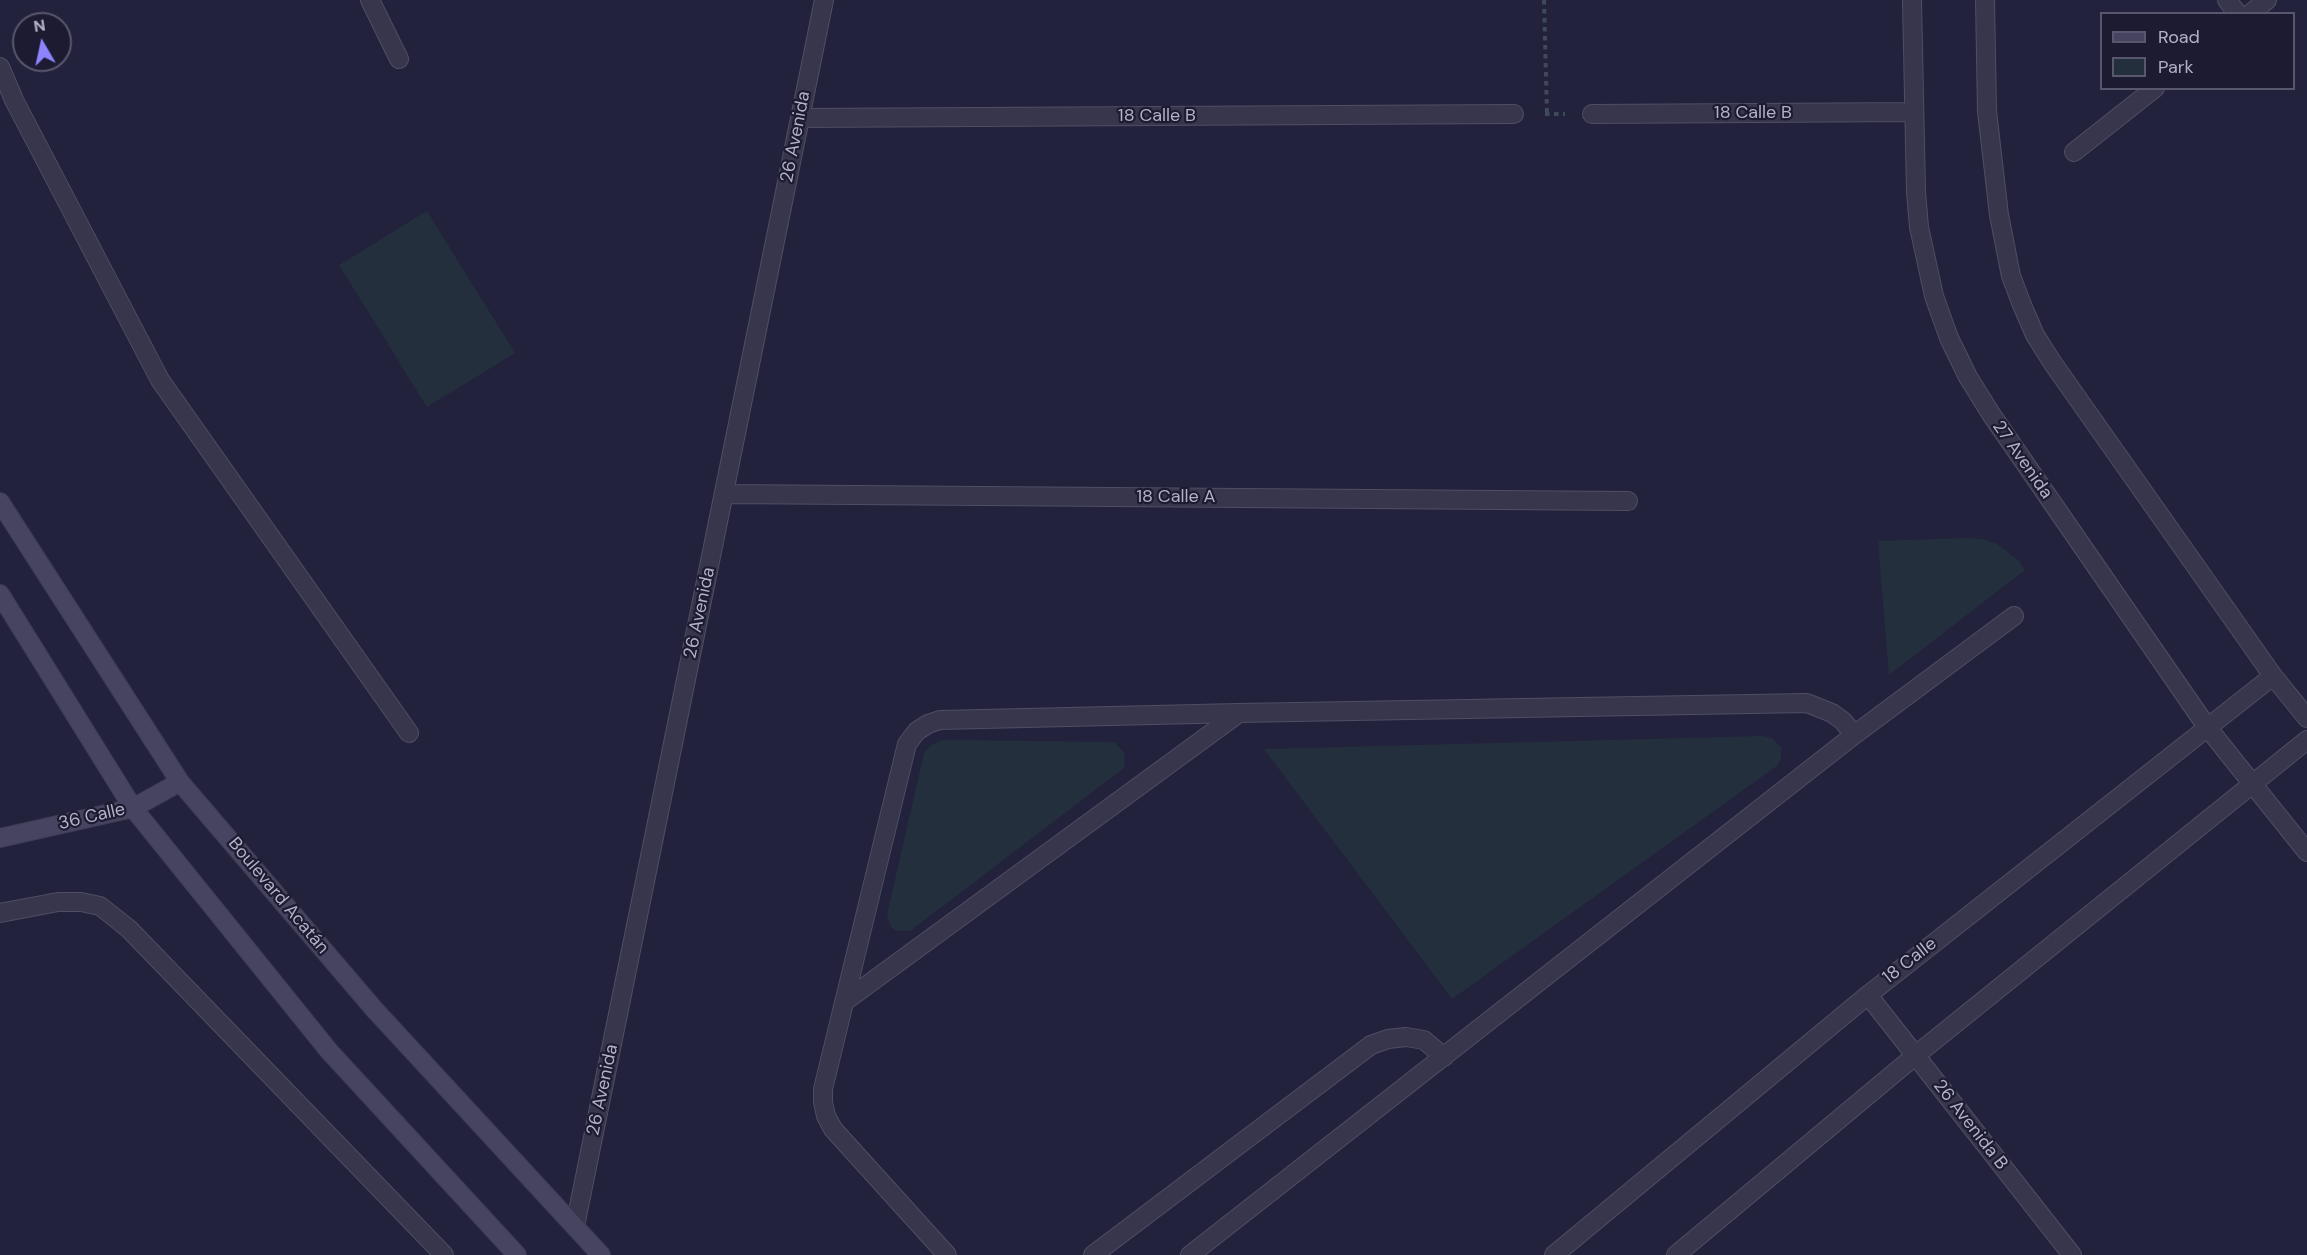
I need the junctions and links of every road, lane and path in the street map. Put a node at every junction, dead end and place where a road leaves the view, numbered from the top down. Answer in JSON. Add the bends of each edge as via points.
{"nodes":[{"id":1,"x":370,"y":0,"type":"edge"},
{"id":2,"x":824,"y":0,"type":"edge"},
{"id":3,"x":1544,"y":0,"type":"edge"},
{"id":4,"x":1912,"y":0,"type":"edge"},
{"id":5,"x":1985,"y":0,"type":"edge"},
{"id":6,"x":2227,"y":0,"type":"edge"},
{"id":7,"x":2267,"y":0,"type":"edge"},
{"id":8,"x":2236,"y":12,"type":"edge"},
{"id":9,"x":2252,"y":12,"type":"edge"},
{"id":10,"x":399,"y":59,"type":"dead end"},
{"id":11,"x":0,"y":67,"type":"edge"},
{"id":12,"x":2152,"y":90,"type":"edge"},
{"id":13,"x":1914,"y":112,"type":"junction"},
{"id":14,"x":1514,"y":114,"type":"joint"},
{"id":15,"x":1547,"y":114,"type":"junction"},
{"id":16,"x":1593,"y":114,"type":"joint"},
{"id":17,"x":800,"y":118,"type":"junction"},
{"id":18,"x":2074,"y":152,"type":"dead end"},
{"id":19,"x":724,"y":494,"type":"junction"},
{"id":20,"x":1628,"y":501,"type":"dead end"},
{"id":21,"x":0,"y":502,"type":"edge"},
{"id":22,"x":0,"y":594,"type":"edge"},
{"id":23,"x":2014,"y":616,"type":"dead end"},
{"id":24,"x":2273,"y":676,"type":"junction"},
{"id":25,"x":1239,"y":713,"type":"junction"},
{"id":26,"x":2307,"y":718,"type":"edge"},
{"id":27,"x":2207,"y":728,"type":"junction"},
{"id":28,"x":409,"y":733,"type":"dead end"},
{"id":29,"x":1854,"y":735,"type":"junction"},
{"id":30,"x":2307,"y":740,"type":"edge"},
{"id":31,"x":180,"y":782,"type":"junction"},
{"id":32,"x":2254,"y":783,"type":"junction"},
{"id":33,"x":133,"y":808,"type":"junction"},
{"id":34,"x":0,"y":838,"type":"edge"},
{"id":35,"x":2307,"y":852,"type":"edge"},
{"id":36,"x":0,"y":913,"type":"edge"},
{"id":37,"x":1868,"y":995,"type":"junction"},
{"id":38,"x":844,"y":1002,"type":"junction"},
{"id":39,"x":1916,"y":1055,"type":"junction"},
{"id":40,"x":1444,"y":1057,"type":"junction"},
{"id":41,"x":575,"y":1226,"type":"junction"},
{"id":42,"x":444,"y":1255,"type":"edge"},
{"id":43,"x":517,"y":1255,"type":"edge"},
{"id":44,"x":601,"y":1255,"type":"edge"},
{"id":45,"x":947,"y":1255,"type":"edge"},
{"id":46,"x":1093,"y":1255,"type":"edge"},
{"id":47,"x":1190,"y":1255,"type":"edge"},
{"id":48,"x":1554,"y":1255,"type":"edge"},
{"id":49,"x":1676,"y":1255,"type":"edge"},
{"id":50,"x":2072,"y":1255,"type":"edge"}],
"edges":[{"from":1,"to":10,"type":"street"},
{"from":2,"to":17,"type":"street","name":"26 Avenida"},
{"from":3,"to":15,"type":"path"},
{"from":4,"to":13,"type":"street","name":"27 Avenida"},
{"from":5,"to":24,"type":"street","via":[[1987,111],[1999,215],[2022,306],[2052,362]]},
{"from":6,"to":8,"type":"street"},
{"from":7,"to":9,"type":"street"},
{"from":11,"to":28,"type":"street","via":[[160,380]]},
{"from":12,"to":18,"type":"street"},
{"from":13,"to":16,"type":"street","name":"18 Calle B"},
{"from":13,"to":27,"type":"street","name":"27 Avenida","via":[[1919,227],[1928,273],[1949,338],[1990,414]]},
{"from":14,"to":15,"type":"path"},
{"from":14,"to":17,"type":"street","name":"18 Calle B"},
{"from":15,"to":16,"type":"path"},
{"from":17,"to":19,"type":"street","name":"26 Avenida"},
{"from":19,"to":20,"type":"street","name":"18 Calle A"},
{"from":19,"to":41,"type":"street","name":"26 Avenida"},
{"from":21,"to":31,"type":"main road","name":"Boulevard Acatán"},
{"from":22,"to":33,"type":"main road"},
{"from":23,"to":29,"type":"street"},
{"from":24,"to":26,"type":"street"},
{"from":24,"to":27,"type":"street","name":"18 Calle"},
{"from":25,"to":29,"type":"street","via":[[1807,703],[1832,712]]},
{"from":25,"to":38,"type":"street"},
{"from":25,"to":38,"type":"street","via":[[940,720],[917,731],[907,744]]},
{"from":27,"to":32,"type":"street","name":"27 Avenida"},
{"from":27,"to":37,"type":"street","name":"18 Calle"},
{"from":29,"to":40,"type":"street"},
{"from":30,"to":32,"type":"street"},
{"from":31,"to":33,"type":"main road","name":"36 Calle"},
{"from":31,"to":41,"type":"main road","name":"Boulevard Acatán","via":[[374,1009]]},
{"from":32,"to":35,"type":"street","name":"27 Avenida"},
{"from":32,"to":39,"type":"street"},
{"from":33,"to":34,"type":"main road","name":"36 Calle"},
{"from":33,"to":43,"type":"main road","via":[[329,1051]]},
{"from":36,"to":42,"type":"street","via":[[58,902],[100,906],[129,929]]},
{"from":37,"to":39,"type":"street","name":"26 Avenida B"},
{"from":37,"to":48,"type":"street","name":"18 Calle"},
{"from":38,"to":45,"type":"street","via":[[823,1089],[826,1116],[833,1129]]},
{"from":39,"to":49,"type":"street"},
{"from":39,"to":50,"type":"street","name":"26 Avenida B"},
{"from":40,"to":46,"type":"street","via":[[1424,1040],[1406,1037],[1371,1046]]},
{"from":40,"to":47,"type":"street"},
{"from":41,"to":44,"type":"main road","name":"Boulevard Acatán"}]}
